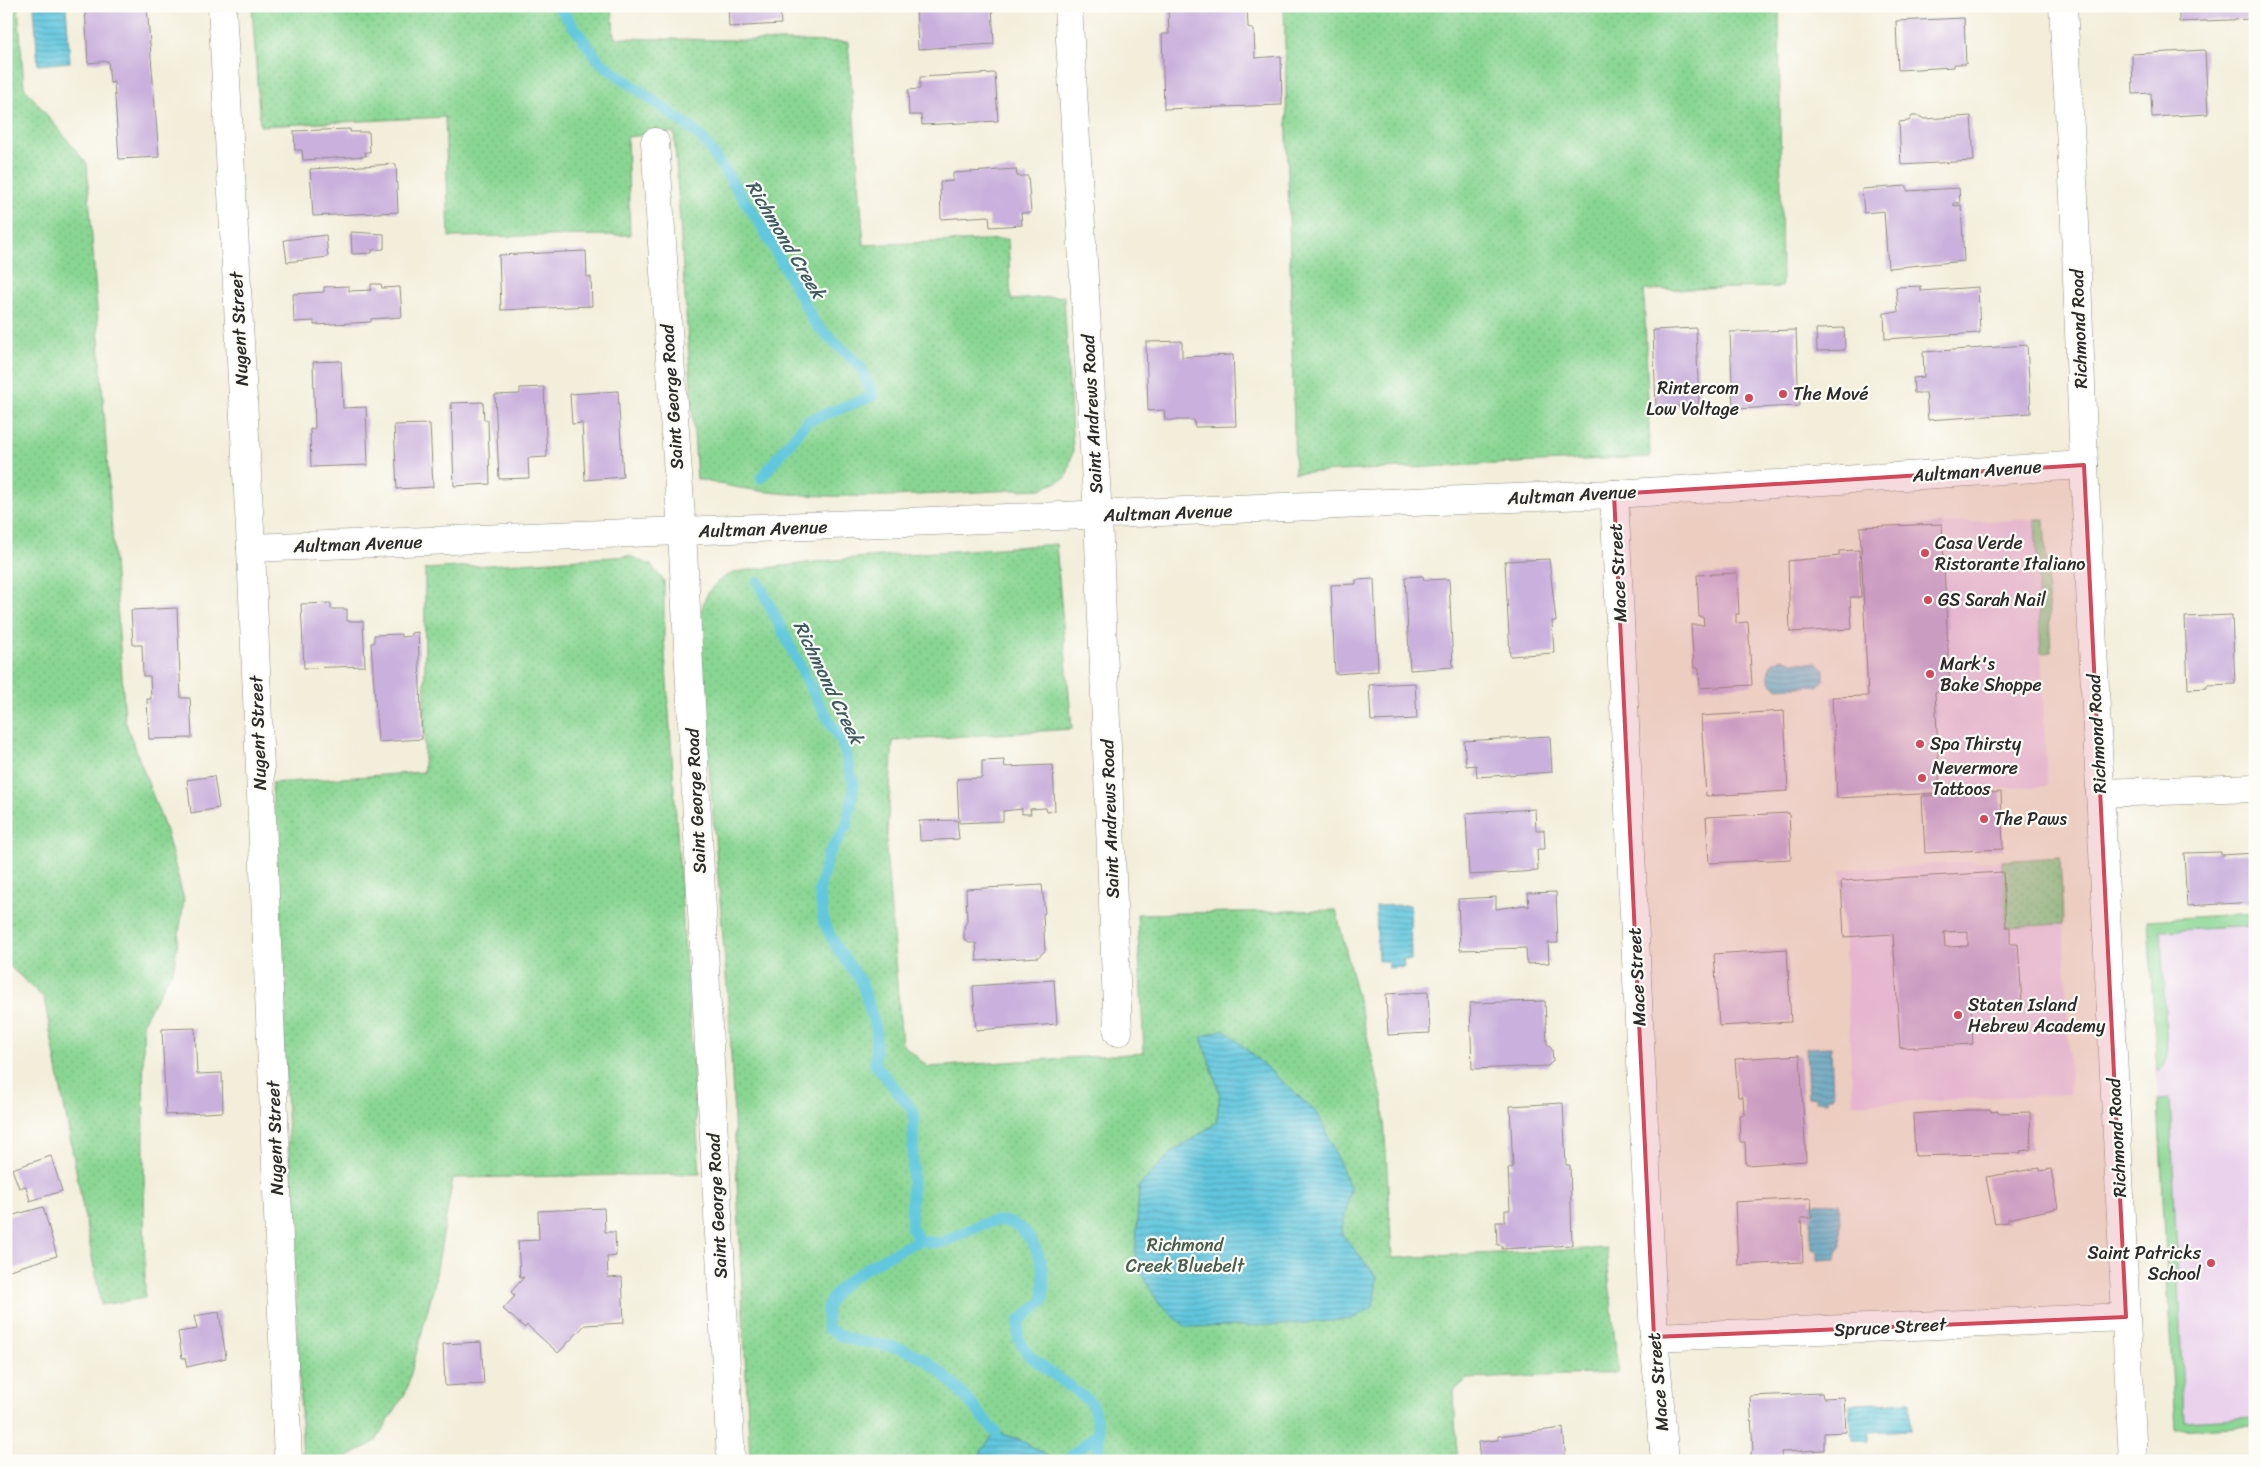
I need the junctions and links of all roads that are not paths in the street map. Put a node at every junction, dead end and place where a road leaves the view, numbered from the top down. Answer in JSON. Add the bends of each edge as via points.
{"nodes":[{"id":1,"x":222,"y":6,"type":"edge"},
{"id":2,"x":1068,"y":6,"type":"edge"},
{"id":3,"x":2063,"y":6,"type":"edge"},
{"id":4,"x":655,"y":142,"type":"dead end"},
{"id":5,"x":2084,"y":465,"type":"junction"},
{"id":6,"x":1614,"y":494,"type":"junction"},
{"id":7,"x":1098,"y":516,"type":"junction"},
{"id":8,"x":682,"y":532,"type":"junction"},
{"id":9,"x":251,"y":548,"type":"junction"},
{"id":10,"x":2255,"y":788,"type":"edge"},
{"id":11,"x":2100,"y":793,"type":"junction"},
{"id":12,"x":1118,"y":1032,"type":"dead end"},
{"id":13,"x":2126,"y":1317,"type":"junction"},
{"id":14,"x":1654,"y":1337,"type":"junction"},
{"id":15,"x":288,"y":1461,"type":"edge"},
{"id":16,"x":731,"y":1461,"type":"edge"},
{"id":17,"x":1665,"y":1461,"type":"edge"},
{"id":18,"x":2133,"y":1461,"type":"edge"}],
"edges":[{"from":1,"to":9,"type":"street","name":"Nugent Street"},
{"from":2,"to":7,"type":"street","name":"Saint Andrews Road"},
{"from":3,"to":5,"type":"street","name":"Richmond Road"},
{"from":4,"to":8,"type":"street","name":"Saint George Road"},
{"from":5,"to":6,"type":"street","name":"Aultman Avenue"},
{"from":5,"to":11,"type":"street","name":"Richmond Road"},
{"from":6,"to":7,"type":"street","name":"Aultman Avenue"},
{"from":6,"to":14,"type":"street","name":"Mace Street"},
{"from":7,"to":8,"type":"street","name":"Aultman Avenue"},
{"from":7,"to":12,"type":"street","name":"Saint Andrews Road"},
{"from":8,"to":9,"type":"street","name":"Aultman Avenue"},
{"from":8,"to":16,"type":"street","name":"Saint George Road"},
{"from":9,"to":15,"type":"street","name":"Nugent Street"},
{"from":10,"to":11,"type":"street"},
{"from":11,"to":13,"type":"street","name":"Richmond Road"},
{"from":13,"to":14,"type":"street","name":"Spruce Street"},
{"from":13,"to":18,"type":"street","name":"Richmond Road"},
{"from":14,"to":17,"type":"street","name":"Mace Street"}]}
